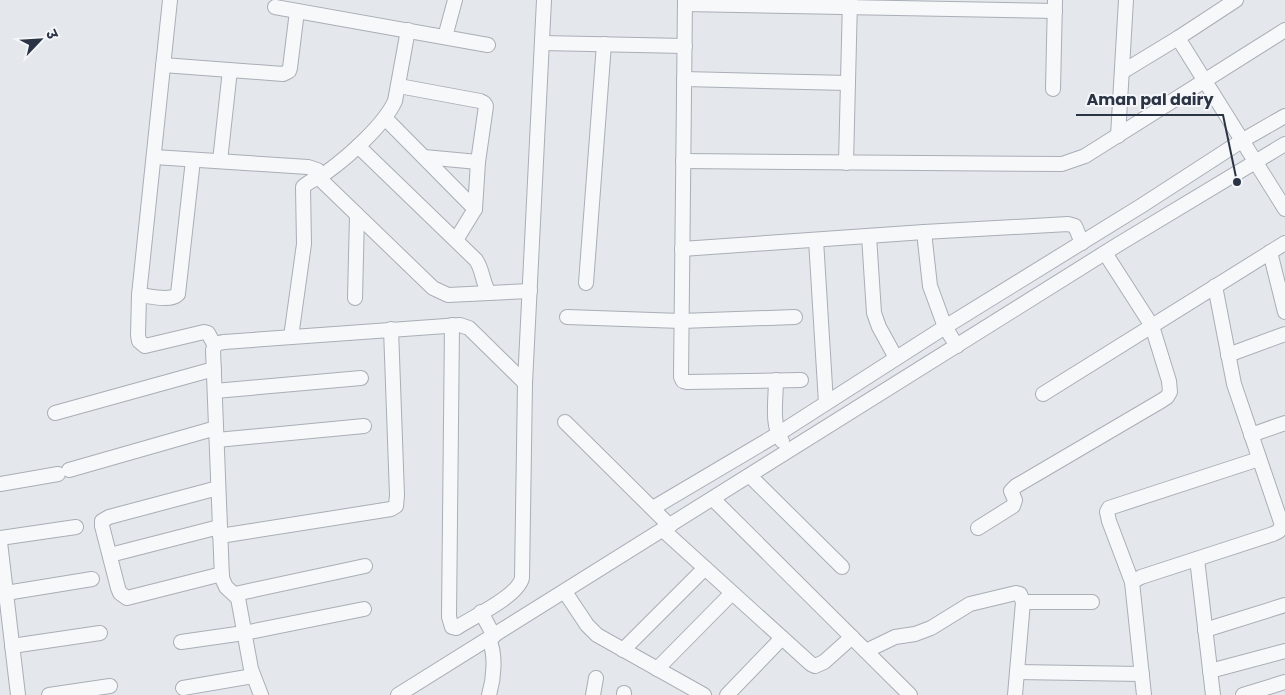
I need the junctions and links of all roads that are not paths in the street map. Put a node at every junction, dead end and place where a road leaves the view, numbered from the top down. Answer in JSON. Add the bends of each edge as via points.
{"nodes":[{"id":1,"x":170,"y":0,"type":"edge"},
{"id":2,"x":319,"y":0,"type":"edge"},
{"id":3,"x":455,"y":0,"type":"edge"},
{"id":4,"x":544,"y":0,"type":"edge"},
{"id":5,"x":1126,"y":0,"type":"edge"},
{"id":6,"x":1236,"y":0,"type":"edge"},
{"id":7,"x":685,"y":2,"type":"edge"},
{"id":8,"x":822,"y":4,"type":"edge"},
{"id":9,"x":850,"y":4,"type":"edge"},
{"id":10,"x":1055,"y":6,"type":"edge"},
{"id":11,"x":276,"y":7,"type":"dead end"},
{"id":12,"x":297,"y":11,"type":"junction"},
{"id":13,"x":316,"y":14,"type":"junction"},
{"id":14,"x":408,"y":30,"type":"junction"},
{"id":15,"x":1285,"y":30,"type":"edge"},
{"id":16,"x":445,"y":37,"type":"junction"},
{"id":17,"x":1178,"y":38,"type":"junction"},
{"id":18,"x":542,"y":43,"type":"junction"},
{"id":19,"x":604,"y":44,"type":"junction"},
{"id":20,"x":488,"y":45,"type":"dead end"},
{"id":21,"x":685,"y":46,"type":"junction"},
{"id":22,"x":163,"y":65,"type":"junction"},
{"id":23,"x":230,"y":70,"type":"junction"},
{"id":24,"x":1122,"y":72,"type":"junction"},
{"id":25,"x":684,"y":79,"type":"junction"},
{"id":26,"x":1205,"y":82,"type":"junction"},
{"id":27,"x":848,"y":83,"type":"junction"},
{"id":28,"x":399,"y":86,"type":"junction"},
{"id":29,"x":1053,"y":88,"type":"dead end"},
{"id":30,"x":1285,"y":116,"type":"edge"},
{"id":31,"x":386,"y":118,"type":"junction"},
{"id":32,"x":1118,"y":136,"type":"junction"},
{"id":33,"x":1285,"y":144,"type":"edge"},
{"id":34,"x":358,"y":146,"type":"junction"},
{"id":35,"x":1249,"y":151,"type":"junction"},
{"id":36,"x":154,"y":157,"type":"junction"},
{"id":37,"x":424,"y":157,"type":"junction"},
{"id":38,"x":193,"y":160,"type":"junction"},
{"id":39,"x":220,"y":161,"type":"junction"},
{"id":40,"x":683,"y":161,"type":"junction"},
{"id":41,"x":478,"y":162,"type":"junction"},
{"id":42,"x":846,"y":163,"type":"junction"},
{"id":43,"x":320,"y":176,"type":"junction"},
{"id":44,"x":475,"y":209,"type":"junction"},
{"id":45,"x":1285,"y":209,"type":"edge"},
{"id":46,"x":357,"y":215,"type":"junction"},
{"id":47,"x":924,"y":232,"type":"junction"},
{"id":48,"x":869,"y":236,"type":"junction"},
{"id":49,"x":456,"y":240,"type":"junction"},
{"id":50,"x":816,"y":240,"type":"junction"},
{"id":51,"x":1082,"y":242,"type":"junction"},
{"id":52,"x":1285,"y":243,"type":"edge"},
{"id":53,"x":682,"y":249,"type":"junction"},
{"id":54,"x":1270,"y":252,"type":"junction"},
{"id":55,"x":1106,"y":253,"type":"junction"},
{"id":56,"x":586,"y":283,"type":"dead end"},
{"id":57,"x":1215,"y":286,"type":"junction"},
{"id":58,"x":530,"y":291,"type":"junction"},
{"id":59,"x":489,"y":292,"type":"junction"},
{"id":60,"x":139,"y":295,"type":"junction"},
{"id":61,"x":355,"y":298,"type":"dead end"},
{"id":62,"x":1285,"y":312,"type":"edge"},
{"id":63,"x":567,"y":317,"type":"dead end"},
{"id":64,"x":795,"y":317,"type":"dead end"},
{"id":65,"x":682,"y":321,"type":"junction"},
{"id":66,"x":452,"y":325,"type":"junction"},
{"id":67,"x":1152,"y":326,"type":"junction"},
{"id":68,"x":391,"y":329,"type":"junction"},
{"id":69,"x":1285,"y":334,"type":"edge"},
{"id":70,"x":951,"y":336,"type":"junction"},
{"id":71,"x":291,"y":337,"type":"junction"},
{"id":72,"x":215,"y":346,"type":"junction"},
{"id":73,"x":1228,"y":355,"type":"junction"},
{"id":74,"x":896,"y":358,"type":"junction"},
{"id":75,"x":214,"y":369,"type":"junction"},
{"id":76,"x":361,"y":378,"type":"dead end"},
{"id":77,"x":776,"y":380,"type":"junction"},
{"id":78,"x":801,"y":380,"type":"dead end"},
{"id":79,"x":525,"y":383,"type":"junction"},
{"id":80,"x":215,"y":391,"type":"junction"},
{"id":81,"x":1043,"y":394,"type":"dead end"},
{"id":82,"x":826,"y":403,"type":"junction"},
{"id":83,"x":55,"y":413,"type":"dead end"},
{"id":84,"x":565,"y":422,"type":"dead end"},
{"id":85,"x":1285,"y":423,"type":"edge"},
{"id":86,"x":364,"y":426,"type":"dead end"},
{"id":87,"x":216,"y":434,"type":"junction"},
{"id":88,"x":1250,"y":435,"type":"junction"},
{"id":89,"x":783,"y":442,"type":"junction"},
{"id":90,"x":1259,"y":458,"type":"junction"},
{"id":91,"x":750,"y":476,"type":"junction"},
{"id":92,"x":0,"y":484,"type":"edge"},
{"id":93,"x":218,"y":488,"type":"junction"},
{"id":94,"x":713,"y":499,"type":"junction"},
{"id":95,"x":662,"y":520,"type":"junction"},
{"id":96,"x":76,"y":527,"type":"dead end"},
{"id":97,"x":978,"y":528,"type":"dead end"},
{"id":98,"x":220,"y":532,"type":"junction"},
{"id":99,"x":0,"y":538,"type":"edge"},
{"id":100,"x":0,"y":542,"type":"edge"},
{"id":101,"x":110,"y":555,"type":"junction"},
{"id":102,"x":1197,"y":559,"type":"junction"},
{"id":103,"x":365,"y":566,"type":"dead end"},
{"id":104,"x":842,"y":567,"type":"dead end"},
{"id":105,"x":705,"y":568,"type":"junction"},
{"id":106,"x":222,"y":574,"type":"junction"},
{"id":107,"x":92,"y":579,"type":"dead end"},
{"id":108,"x":1132,"y":582,"type":"junction"},
{"id":109,"x":565,"y":592,"type":"junction"},
{"id":110,"x":732,"y":592,"type":"junction"},
{"id":111,"x":6,"y":593,"type":"junction"},
{"id":112,"x":235,"y":594,"type":"junction"},
{"id":113,"x":1023,"y":602,"type":"junction"},
{"id":114,"x":1092,"y":602,"type":"dead end"},
{"id":115,"x":1285,"y":605,"type":"edge"},
{"id":116,"x":364,"y":609,"type":"dead end"},
{"id":117,"x":488,"y":627,"type":"junction"},
{"id":118,"x":1205,"y":630,"type":"junction"},
{"id":119,"x":100,"y":632,"type":"dead end"},
{"id":120,"x":244,"y":633,"type":"junction"},
{"id":121,"x":852,"y":637,"type":"junction"},
{"id":122,"x":782,"y":638,"type":"junction"},
{"id":123,"x":181,"y":642,"type":"dead end"},
{"id":124,"x":12,"y":646,"type":"junction"},
{"id":125,"x":623,"y":650,"type":"junction"},
{"id":126,"x":866,"y":651,"type":"junction"},
{"id":127,"x":1285,"y":651,"type":"edge"},
{"id":128,"x":657,"y":669,"type":"junction"},
{"id":129,"x":1210,"y":671,"type":"junction"},
{"id":130,"x":1017,"y":672,"type":"junction"},
{"id":131,"x":1142,"y":674,"type":"junction"},
{"id":132,"x":253,"y":676,"type":"junction"},
{"id":133,"x":596,"y":678,"type":"dead end"},
{"id":134,"x":1285,"y":682,"type":"edge"},
{"id":135,"x":110,"y":686,"type":"dead end"},
{"id":136,"x":183,"y":688,"type":"dead end"},
{"id":137,"x":901,"y":692,"type":"edge"},
{"id":138,"x":18,"y":695,"type":"edge"},
{"id":139,"x":49,"y":695,"type":"edge"},
{"id":140,"x":260,"y":695,"type":"edge"},
{"id":141,"x":398,"y":695,"type":"edge"},
{"id":142,"x":488,"y":695,"type":"edge"},
{"id":143,"x":593,"y":695,"type":"edge"},
{"id":144,"x":704,"y":695,"type":"edge"},
{"id":145,"x":727,"y":695,"type":"edge"},
{"id":146,"x":1015,"y":695,"type":"edge"},
{"id":147,"x":1144,"y":695,"type":"edge"},
{"id":148,"x":1213,"y":695,"type":"edge"},
{"id":149,"x":1243,"y":695,"type":"edge"}],
"edges":[{"from":1,"to":22,"type":"street"},
{"from":2,"to":13,"type":"street"},
{"from":3,"to":16,"type":"street"},
{"from":4,"to":18,"type":"street"},
{"from":5,"to":24,"type":"street"},
{"from":6,"to":17,"type":"street"},
{"from":7,"to":8,"type":"street"},
{"from":7,"to":21,"type":"street"},
{"from":8,"to":9,"type":"street"},
{"from":9,"to":10,"type":"street"},
{"from":9,"to":27,"type":"street"},
{"from":10,"to":29,"type":"street"},
{"from":11,"to":12,"type":"street"},
{"from":12,"to":13,"type":"street"},
{"from":12,"to":23,"type":"street","via":[[289,71],[283,74]]},
{"from":13,"to":14,"type":"street"},
{"from":14,"to":16,"type":"street"},
{"from":14,"to":28,"type":"street"},
{"from":15,"to":26,"type":"street"},
{"from":16,"to":20,"type":"street"},
{"from":17,"to":24,"type":"street"},
{"from":17,"to":26,"type":"street"},
{"from":18,"to":19,"type":"street"},
{"from":18,"to":58,"type":"street"},
{"from":19,"to":21,"type":"street"},
{"from":19,"to":56,"type":"street"},
{"from":21,"to":25,"type":"street"},
{"from":22,"to":23,"type":"street"},
{"from":22,"to":36,"type":"street"},
{"from":23,"to":39,"type":"street"},
{"from":24,"to":32,"type":"street"},
{"from":25,"to":27,"type":"street"},
{"from":25,"to":40,"type":"street"},
{"from":26,"to":32,"type":"street"},
{"from":26,"to":35,"type":"street"},
{"from":27,"to":42,"type":"street"},
{"from":28,"to":31,"type":"street","via":[[396,101]]},
{"from":28,"to":41,"type":"street","via":[[484,103],[486,112]]},
{"from":30,"to":35,"type":"street"},
{"from":31,"to":34,"type":"street"},
{"from":31,"to":37,"type":"street"},
{"from":32,"to":42,"type":"street","via":[[1085,156],[1062,164]]},
{"from":33,"to":35,"type":"street"},
{"from":34,"to":43,"type":"street"},
{"from":34,"to":49,"type":"street"},
{"from":35,"to":45,"type":"street"},
{"from":35,"to":51,"type":"street"},
{"from":35,"to":55,"type":"street"},
{"from":36,"to":38,"type":"street"},
{"from":36,"to":60,"type":"street"},
{"from":37,"to":41,"type":"street"},
{"from":37,"to":44,"type":"street"},
{"from":38,"to":39,"type":"street"},
{"from":38,"to":60,"type":"street","via":[[178,294],[170,298]]},
{"from":39,"to":43,"type":"street","via":[[308,167],[317,170]]},
{"from":40,"to":42,"type":"street"},
{"from":40,"to":53,"type":"street"},
{"from":41,"to":44,"type":"street"},
{"from":43,"to":46,"type":"street"},
{"from":43,"to":71,"type":"street","via":[[303,186],[302,191],[304,244]]},
{"from":44,"to":49,"type":"street"},
{"from":46,"to":59,"type":"street","via":[[439,292],[448,295]]},
{"from":46,"to":61,"type":"street"},
{"from":47,"to":48,"type":"street"},
{"from":47,"to":51,"type":"street","via":[[1072,224]]},
{"from":47,"to":70,"type":"street","via":[[930,286]]},
{"from":48,"to":50,"type":"street"},
{"from":48,"to":74,"type":"street","via":[[874,313]]},
{"from":49,"to":59,"type":"street","via":[[480,265]]},
{"from":50,"to":53,"type":"street"},
{"from":50,"to":82,"type":"street"},
{"from":51,"to":70,"type":"street"},
{"from":52,"to":54,"type":"street"},
{"from":53,"to":65,"type":"street"},
{"from":54,"to":57,"type":"street"},
{"from":54,"to":62,"type":"street"},
{"from":55,"to":67,"type":"street"},
{"from":55,"to":70,"type":"street"},
{"from":57,"to":67,"type":"street"},
{"from":57,"to":73,"type":"street"},
{"from":58,"to":59,"type":"street"},
{"from":58,"to":79,"type":"street"},
{"from":60,"to":72,"type":"street","via":[[138,335],[141,344],[149,346],[204,332],[208,333]]},
{"from":63,"to":65,"type":"street"},
{"from":64,"to":65,"type":"street"},
{"from":65,"to":77,"type":"street","via":[[683,381]]},
{"from":66,"to":68,"type":"street"},
{"from":66,"to":79,"type":"street","via":[[469,328]]},
{"from":66,"to":117,"type":"street","via":[[450,624],[452,628]]},
{"from":67,"to":81,"type":"street"},
{"from":67,"to":97,"type":"street","via":[[1169,381],[1167,397],[1016,486],[1011,491],[1015,500],[1013,506]]},
{"from":68,"to":71,"type":"street"},
{"from":68,"to":98,"type":"street","via":[[396,506]]},
{"from":69,"to":73,"type":"street"},
{"from":70,"to":74,"type":"street"},
{"from":70,"to":89,"type":"street"},
{"from":71,"to":72,"type":"street","via":[[224,342]]},
{"from":72,"to":75,"type":"street"},
{"from":73,"to":88,"type":"street"},
{"from":74,"to":82,"type":"street"},
{"from":75,"to":80,"type":"street"},
{"from":75,"to":83,"type":"street"},
{"from":76,"to":80,"type":"street"},
{"from":77,"to":78,"type":"street"},
{"from":77,"to":89,"type":"street","via":[[776,421]]},
{"from":79,"to":117,"type":"street","via":[[522,578]]},
{"from":80,"to":87,"type":"street"},
{"from":82,"to":89,"type":"street"},
{"from":84,"to":95,"type":"street"},
{"from":85,"to":88,"type":"street"},
{"from":86,"to":87,"type":"street"},
{"from":87,"to":92,"type":"street","via":[[63,472]]},
{"from":87,"to":93,"type":"street"},
{"from":88,"to":90,"type":"street"},
{"from":89,"to":91,"type":"street"},
{"from":89,"to":95,"type":"street"},
{"from":90,"to":102,"type":"street","via":[[1282,525],[1279,531]]},
{"from":90,"to":108,"type":"street","via":[[1109,508],[1109,521]]},
{"from":91,"to":94,"type":"street"},
{"from":91,"to":104,"type":"street"},
{"from":93,"to":98,"type":"street"},
{"from":93,"to":101,"type":"street","via":[[105,518],[102,526]]},
{"from":94,"to":95,"type":"street"},
{"from":94,"to":121,"type":"street"},
{"from":95,"to":105,"type":"street"},
{"from":95,"to":109,"type":"street"},
{"from":96,"to":99,"type":"street"},
{"from":98,"to":101,"type":"street"},
{"from":98,"to":106,"type":"street"},
{"from":100,"to":111,"type":"street"},
{"from":101,"to":106,"type":"street","via":[[118,588],[127,598]]},
{"from":102,"to":108,"type":"street"},
{"from":102,"to":118,"type":"street"},
{"from":103,"to":112,"type":"street"},
{"from":105,"to":110,"type":"street"},
{"from":105,"to":125,"type":"street"},
{"from":106,"to":112,"type":"street","via":[[224,583]]},
{"from":107,"to":111,"type":"street"},
{"from":108,"to":131,"type":"street"},
{"from":109,"to":117,"type":"street"},
{"from":109,"to":125,"type":"street","via":[[592,630]]},
{"from":110,"to":122,"type":"street"},
{"from":110,"to":128,"type":"street"},
{"from":111,"to":124,"type":"street"},
{"from":112,"to":120,"type":"street"},
{"from":113,"to":114,"type":"street"},
{"from":113,"to":126,"type":"street","via":[[1020,594],[1016,593],[970,604],[931,628],[895,637]]},
{"from":113,"to":130,"type":"street"},
{"from":115,"to":118,"type":"street"},
{"from":116,"to":120,"type":"street"},
{"from":117,"to":141,"type":"street"},
{"from":117,"to":142,"type":"street","via":[[494,659]]},
{"from":118,"to":129,"type":"street"},
{"from":119,"to":124,"type":"street"},
{"from":120,"to":123,"type":"street"},
{"from":120,"to":132,"type":"street"},
{"from":121,"to":122,"type":"street","via":[[815,666]]},
{"from":121,"to":126,"type":"street"},
{"from":122,"to":145,"type":"street"},
{"from":124,"to":138,"type":"street"},
{"from":125,"to":128,"type":"street"},
{"from":126,"to":137,"type":"street"},
{"from":127,"to":129,"type":"street"},
{"from":128,"to":144,"type":"street"},
{"from":129,"to":148,"type":"street"},
{"from":130,"to":131,"type":"street"},
{"from":130,"to":146,"type":"street"},
{"from":131,"to":147,"type":"street"},
{"from":132,"to":136,"type":"street"},
{"from":132,"to":140,"type":"street"},
{"from":133,"to":143,"type":"street"},
{"from":134,"to":149,"type":"street"},
{"from":135,"to":139,"type":"street"}]}
